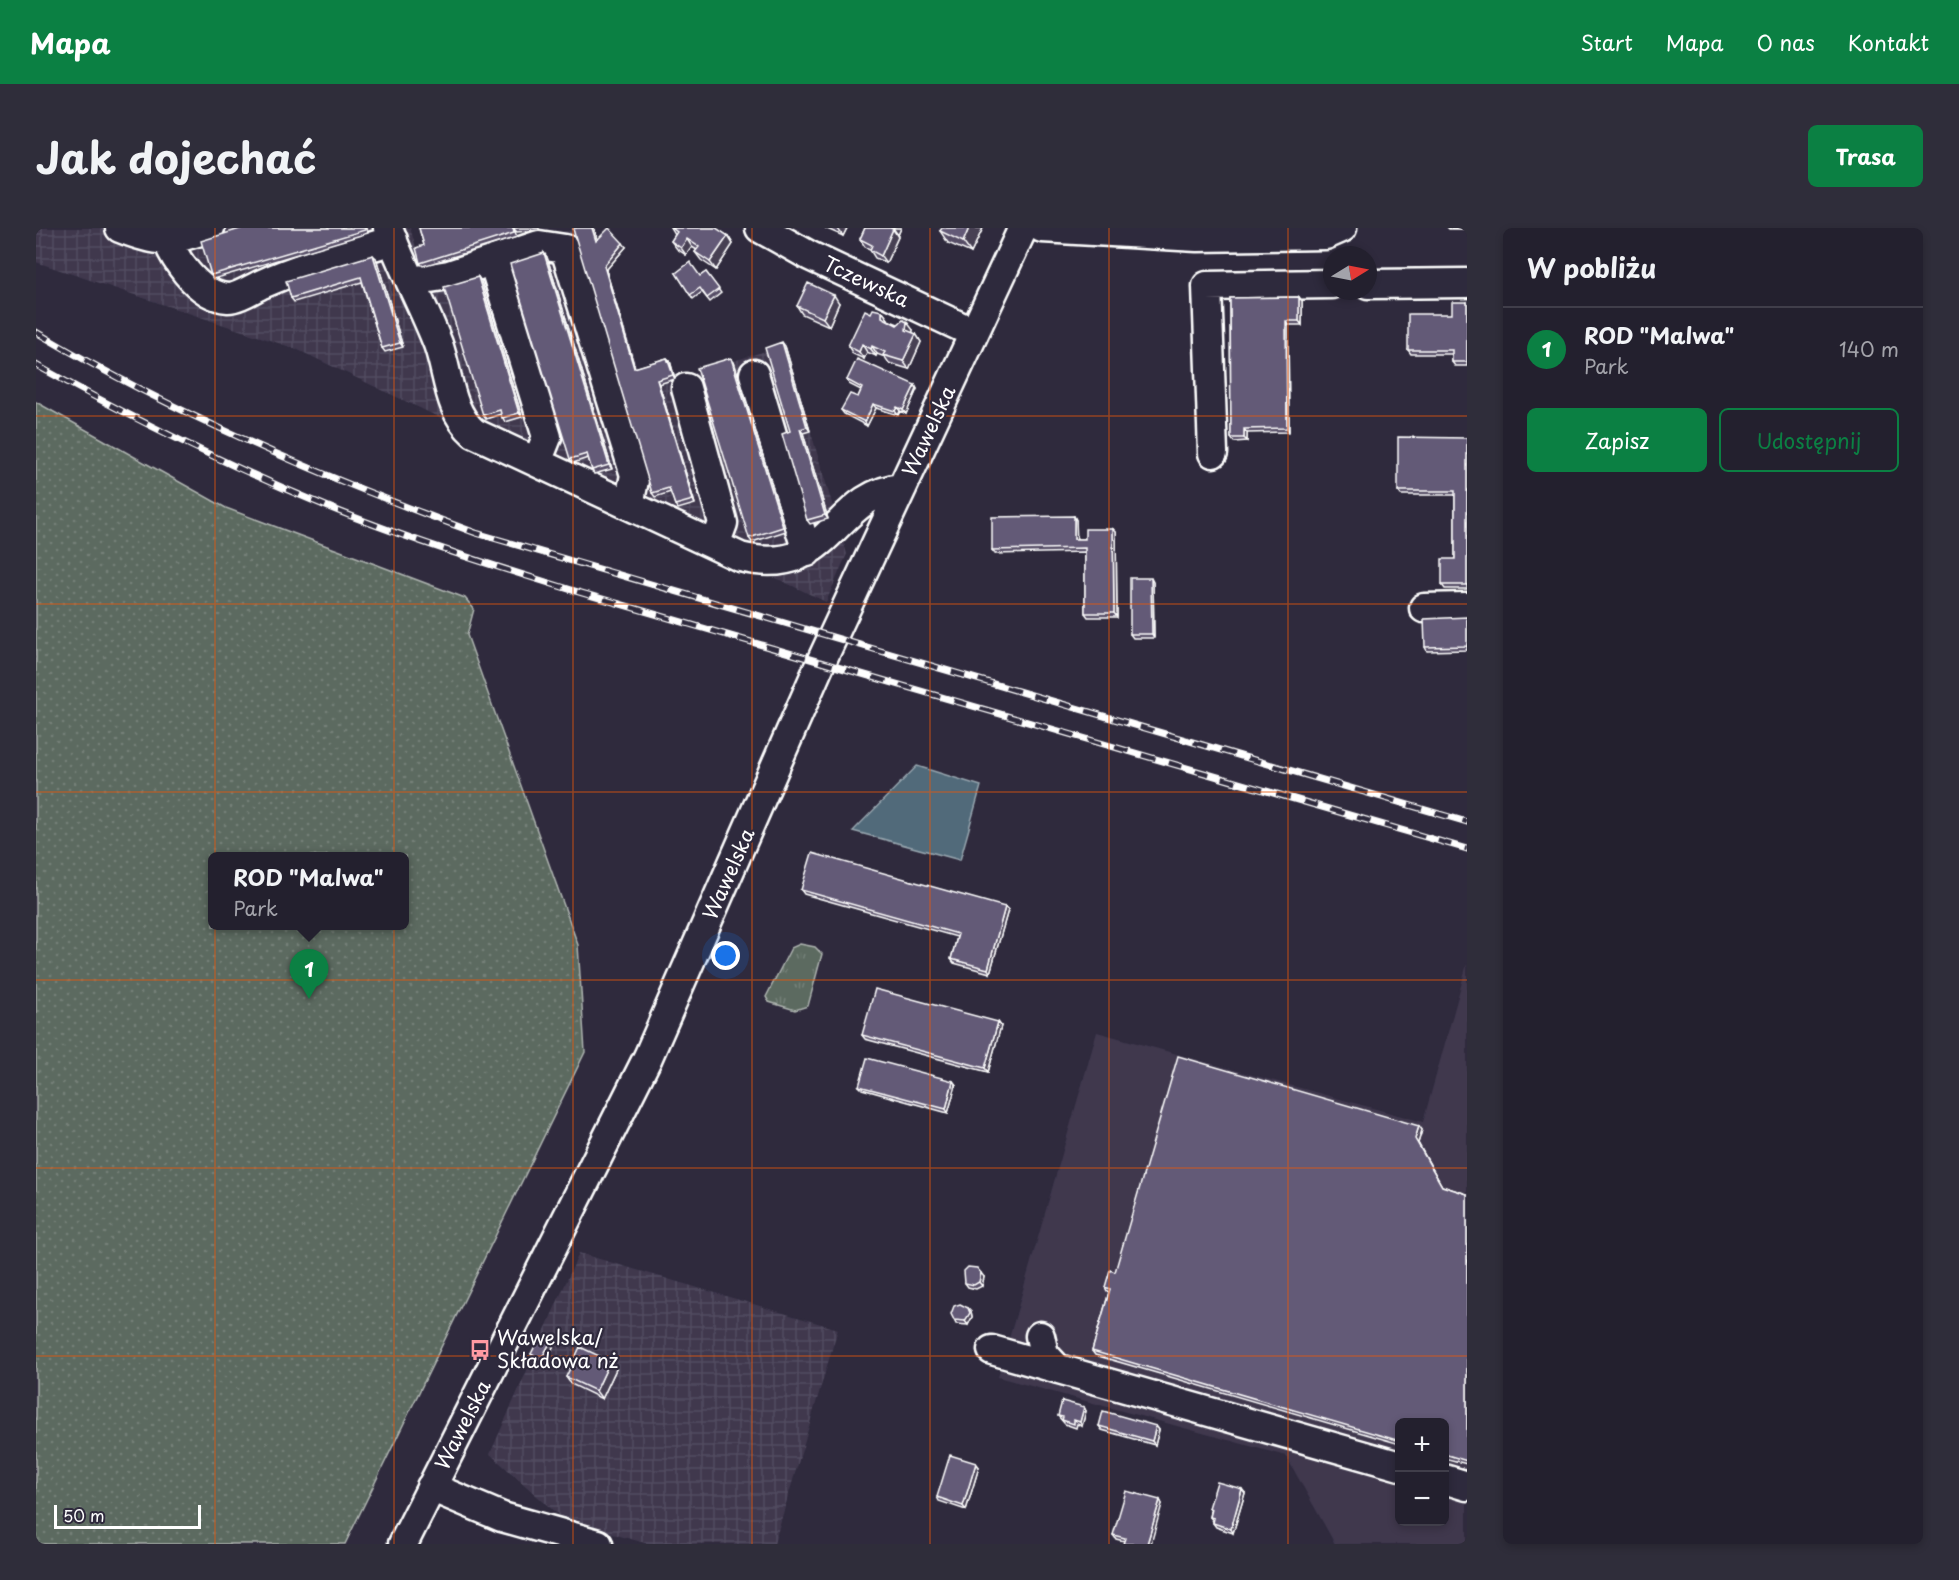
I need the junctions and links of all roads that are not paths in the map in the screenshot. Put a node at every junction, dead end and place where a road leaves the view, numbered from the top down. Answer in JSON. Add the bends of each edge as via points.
{"nodes":[{"id":1,"x":120,"y":228,"type":"edge"},
{"id":2,"x":210,"y":228,"type":"edge"},
{"id":3,"x":760,"y":228,"type":"edge"},
{"id":4,"x":1023,"y":228,"type":"edge"},
{"id":5,"x":1042,"y":228,"type":"edge"},
{"id":6,"x":1342,"y":228,"type":"edge"},
{"id":7,"x":1145,"y":230,"type":"edge"},
{"id":8,"x":391,"y":234,"type":"edge"},
{"id":9,"x":165,"y":235,"type":"edge"},
{"id":10,"x":493,"y":261,"type":"junction"},
{"id":11,"x":411,"y":281,"type":"junction"},
{"id":12,"x":1467,"y":283,"type":"edge"},
{"id":13,"x":1323,"y":284,"type":"edge"},
{"id":14,"x":1377,"y":284,"type":"edge"},
{"id":15,"x":974,"y":333,"type":"junction"},
{"id":16,"x":754,"y":374,"type":"dead end"},
{"id":17,"x":686,"y":388,"type":"dead end"},
{"id":18,"x":1213,"y":453,"type":"dead end"},
{"id":19,"x":537,"y":462,"type":"junction"},
{"id":20,"x":902,"y":488,"type":"junction"},
{"id":21,"x":629,"y":505,"type":"junction"},
{"id":22,"x":715,"y":545,"type":"junction"},
{"id":23,"x":807,"y":552,"type":"junction"},
{"id":24,"x":1424,"y":608,"type":"dead end"},
{"id":25,"x":1467,"y":608,"type":"edge"},
{"id":26,"x":1040,"y":1336,"type":"dead end"},
{"id":27,"x":992,"y":1350,"type":"dead end"},
{"id":28,"x":1058,"y":1369,"type":"junction"},
{"id":29,"x":1395,"y":1465,"type":"edge"},
{"id":30,"x":1449,"y":1481,"type":"edge"},
{"id":31,"x":1467,"y":1486,"type":"edge"},
{"id":32,"x":431,"y":1487,"type":"junction"},
{"id":33,"x":403,"y":1544,"type":"edge"},
{"id":34,"x":598,"y":1544,"type":"edge"}],
"edges":[{"from":1,"to":9,"type":"street","via":[[143,237]]},
{"from":2,"to":9,"type":"street"},
{"from":3,"to":15,"type":"street","name":"Tczewska","via":[[810,256]]},
{"from":4,"to":15,"type":"street","name":"Wawelska"},
{"from":5,"to":7,"type":"street"},
{"from":6,"to":7,"type":"street","via":[[1326,235],[1197,237]]},
{"from":8,"to":9,"type":"street","via":[[230,298],[208,294],[184,267]]},
{"from":8,"to":11,"type":"street"},
{"from":10,"to":11,"type":"street","via":[[449,275]]},
{"from":10,"to":19,"type":"street","via":[[547,437]]},
{"from":10,"to":21,"type":"street","via":[[539,245],[565,249],[635,475]]},
{"from":11,"to":19,"type":"street","via":[[439,346],[455,410],[463,423],[474,433]]},
{"from":12,"to":14,"type":"street"},
{"from":13,"to":18,"type":"street","via":[[1207,286]]},
{"from":15,"to":20,"type":"street","name":"Wawelska"},
{"from":16,"to":23,"type":"street"},
{"from":17,"to":22,"type":"street","via":[[723,523]]},
{"from":19,"to":21,"type":"street"},
{"from":20,"to":23,"type":"street","via":[[883,490],[866,500]]},
{"from":20,"to":32,"type":"street","name":"Wawelska","via":[[648,1057]]},
{"from":21,"to":22,"type":"street"},
{"from":22,"to":23,"type":"street","via":[[759,561],[785,560]]},
{"from":24,"to":25,"type":"street"},
{"from":26,"to":28,"type":"street","via":[[1044,1354]]},
{"from":27,"to":28,"type":"street"},
{"from":28,"to":29,"type":"street"},
{"from":30,"to":31,"type":"street"},
{"from":32,"to":33,"type":"street","name":"Wawelska"},
{"from":32,"to":34,"type":"street","via":[[502,1517]]}]}
